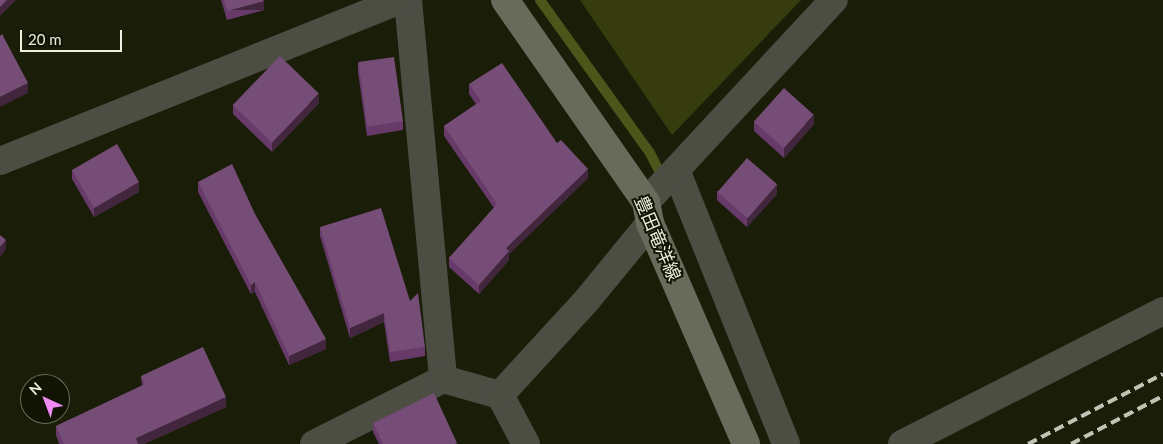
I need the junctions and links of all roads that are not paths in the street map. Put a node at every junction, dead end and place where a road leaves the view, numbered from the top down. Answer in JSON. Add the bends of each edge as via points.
{"nodes":[{"id":1,"x":401,"y":0,"type":"edge"},
{"id":2,"x":408,"y":0,"type":"edge"},
{"id":3,"x":505,"y":0,"type":"edge"},
{"id":4,"x":834,"y":0,"type":"edge"},
{"id":5,"x":0,"y":161,"type":"edge"},
{"id":6,"x":676,"y":170,"type":"junction"},
{"id":7,"x":648,"y":213,"type":"junction"},
{"id":8,"x":1163,"y":311,"type":"edge"},
{"id":9,"x":443,"y":379,"type":"junction"},
{"id":10,"x":500,"y":395,"type":"junction"},
{"id":11,"x":314,"y":444,"type":"edge"},
{"id":12,"x":526,"y":444,"type":"edge"},
{"id":13,"x":746,"y":444,"type":"edge"},
{"id":14,"x":786,"y":444,"type":"edge"},
{"id":15,"x":902,"y":444,"type":"edge"}],
"edges":[{"from":1,"to":5,"type":"street"},
{"from":2,"to":9,"type":"street"},
{"from":3,"to":7,"type":"main road","name":"豊田竜洋線"},
{"from":4,"to":6,"type":"street"},
{"from":6,"to":7,"type":"street"},
{"from":6,"to":14,"type":"street"},
{"from":7,"to":10,"type":"street","via":[[587,300]]},
{"from":7,"to":13,"type":"main road","name":"豊田竜洋線"},
{"from":8,"to":15,"type":"street"},
{"from":9,"to":10,"type":"street"},
{"from":9,"to":11,"type":"street"},
{"from":10,"to":12,"type":"street"}]}
